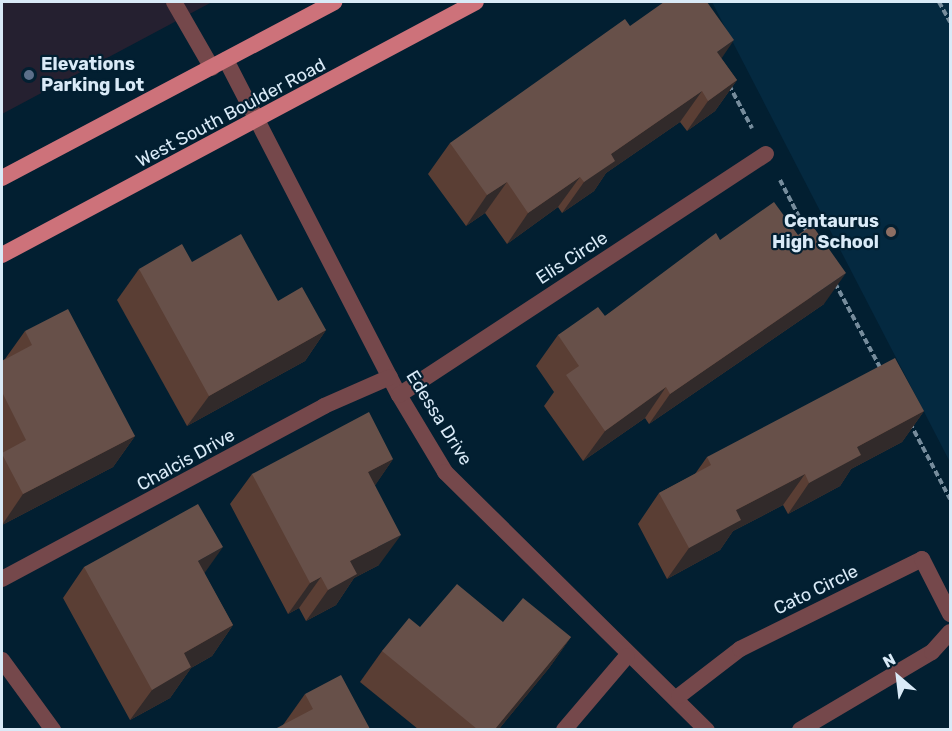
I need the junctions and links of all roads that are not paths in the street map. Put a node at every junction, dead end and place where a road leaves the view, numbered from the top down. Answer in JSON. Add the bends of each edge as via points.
{"nodes":[{"id":1,"x":174,"y":2,"type":"edge"},
{"id":2,"x":334,"y":2,"type":"edge"},
{"id":3,"x":476,"y":2,"type":"edge"},
{"id":4,"x":219,"y":64,"type":"junction"},
{"id":5,"x":258,"y":122,"type":"junction"},
{"id":6,"x":766,"y":154,"type":"road end"},
{"id":7,"x":2,"y":178,"type":"edge"},
{"id":8,"x":2,"y":255,"type":"edge"},
{"id":9,"x":390,"y":377,"type":"junction"},
{"id":10,"x":399,"y":395,"type":"junction"},
{"id":11,"x":2,"y":579,"type":"edge"},
{"id":12,"x":951,"y":614,"type":"edge"},
{"id":13,"x":951,"y":632,"type":"edge"},
{"id":14,"x":627,"y":656,"type":"junction"},
{"id":15,"x":2,"y":660,"type":"edge"},
{"id":16,"x":679,"y":696,"type":"junction"},
{"id":17,"x":53,"y":729,"type":"edge"},
{"id":18,"x":564,"y":729,"type":"edge"},
{"id":19,"x":707,"y":729,"type":"edge"},
{"id":20,"x":800,"y":729,"type":"edge"}],
"edges":[{"from":1,"to":4,"type":"street","name":"Edessa Drive"},
{"from":2,"to":4,"type":"main road"},
{"from":3,"to":5,"type":"main road","name":"West South Boulder Road"},
{"from":4,"to":5,"type":"street","name":"Edessa Drive"},
{"from":4,"to":7,"type":"main road"},
{"from":5,"to":8,"type":"main road","name":"West South Boulder Road"},
{"from":5,"to":9,"type":"street","name":"Edessa Drive"},
{"from":6,"to":10,"type":"street","name":"Elis Circle"},
{"from":9,"to":10,"type":"street","name":"Edessa Drive"},
{"from":9,"to":11,"type":"street","name":"Chalcis Drive","via":[[324,406]]},
{"from":10,"to":14,"type":"street","name":"Edessa Drive","via":[[445,472]]},
{"from":12,"to":16,"type":"street","name":"Cato Circle","via":[[922,559],[740,649]]},
{"from":13,"to":20,"type":"street","via":[[932,652]]},
{"from":14,"to":16,"type":"street","name":"Edessa Drive"},
{"from":14,"to":18,"type":"street"},
{"from":15,"to":17,"type":"street"},
{"from":16,"to":19,"type":"street","name":"Edessa Drive"}]}
